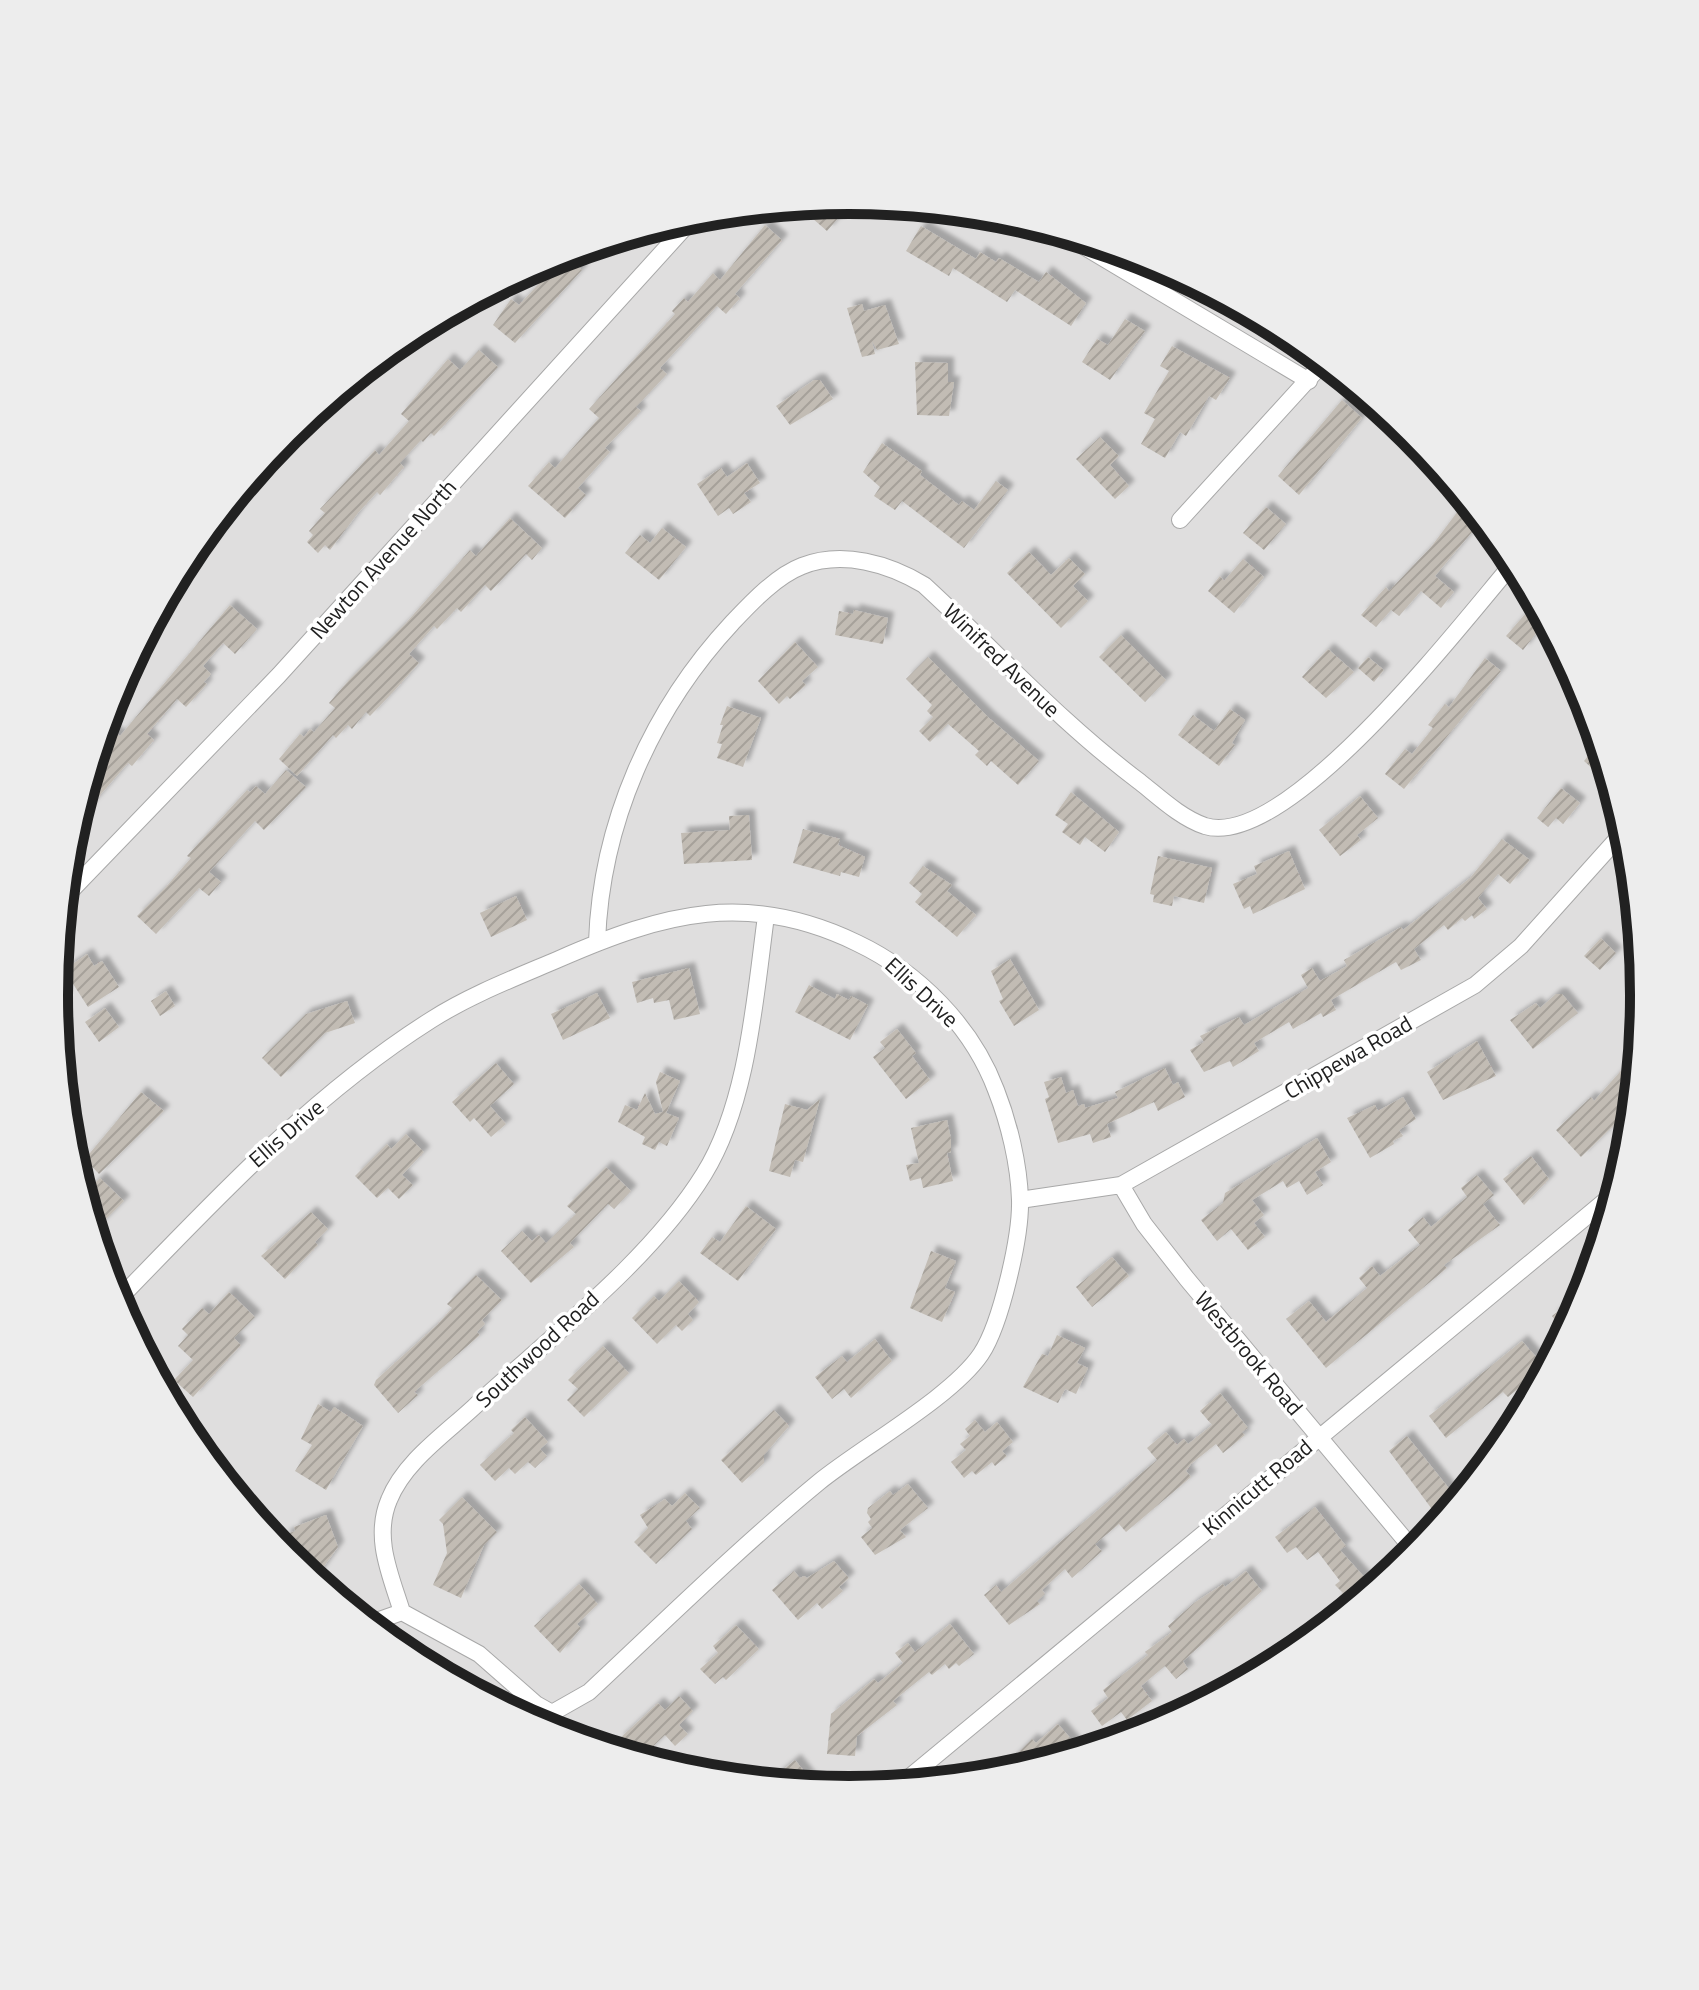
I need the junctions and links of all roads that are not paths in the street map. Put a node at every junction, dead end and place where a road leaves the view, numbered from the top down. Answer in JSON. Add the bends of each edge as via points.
{"nodes":[{"id":1,"x":680,"y":233,"type":"edge"},
{"id":2,"x":1095,"y":253,"type":"edge"},
{"id":3,"x":1318,"y":370,"type":"edge"},
{"id":4,"x":1309,"y":381,"type":"junction"},
{"id":5,"x":1180,"y":520,"type":"dead end"},
{"id":6,"x":1506,"y":572,"type":"edge"},
{"id":7,"x":1615,"y":841,"type":"edge"},
{"id":8,"x":76,"y":885,"type":"edge"},
{"id":9,"x":766,"y":916,"type":"junction"},
{"id":10,"x":597,"y":942,"type":"junction"},
{"id":11,"x":1121,"y":1185,"type":"junction"},
{"id":12,"x":1020,"y":1200,"type":"junction"},
{"id":13,"x":1602,"y":1203,"type":"edge"},
{"id":14,"x":126,"y":1292,"type":"edge"},
{"id":15,"x":1319,"y":1435,"type":"junction"},
{"id":16,"x":1407,"y":1542,"type":"edge"},
{"id":17,"x":402,"y":1612,"type":"junction"},
{"id":18,"x":380,"y":1620,"type":"edge"},
{"id":19,"x":914,"y":1774,"type":"edge"}],
"edges":[{"from":1,"to":8,"type":"street","name":"Newton Avenue North","via":[[279,675]]},
{"from":2,"to":4,"type":"street"},
{"from":3,"to":4,"type":"street"},
{"from":4,"to":5,"type":"street"},
{"from":6,"to":10,"type":"street","name":"Winifred Avenue","via":[[1359,739],[1269,813],[1225,827],[1206,826],[1177,810],[1087,742],[924,585],[895,568],[867,562],[827,560],[801,566],[748,606],[711,646],[648,743],[607,854]]},
{"from":7,"to":11,"type":"street","name":"Chippewa Road","via":[[1521,946],[1475,985]]},
{"from":9,"to":10,"type":"street","name":"Ellis Drive","via":[[730,910],[684,914]]},
{"from":9,"to":12,"type":"street","name":"Ellis Drive","via":[[818,926],[886,957],[949,1012],[996,1088]]},
{"from":9,"to":17,"type":"street","name":"Southwood Road","via":[[750,1031],[723,1139],[711,1162],[659,1233],[400,1480],[389,1499],[382,1537]]},
{"from":10,"to":14,"type":"street","name":"Ellis Drive","via":[[435,1018],[356,1073],[260,1153]]},
{"from":11,"to":12,"type":"street","name":"Chippewa Road"},
{"from":11,"to":15,"type":"street","name":"Westbrook Road","via":[[1187,1279]]},
{"from":12,"to":17,"type":"street","name":"Ellis Drive","via":[[993,1331],[967,1372],[819,1482],[589,1692],[552,1713],[479,1654]]},
{"from":13,"to":15,"type":"street","name":"Kinnicutt Road"},
{"from":15,"to":16,"type":"street","name":"Westbrook Road"},
{"from":15,"to":19,"type":"street","name":"Kinnicutt Road"},
{"from":17,"to":18,"type":"street"}]}
